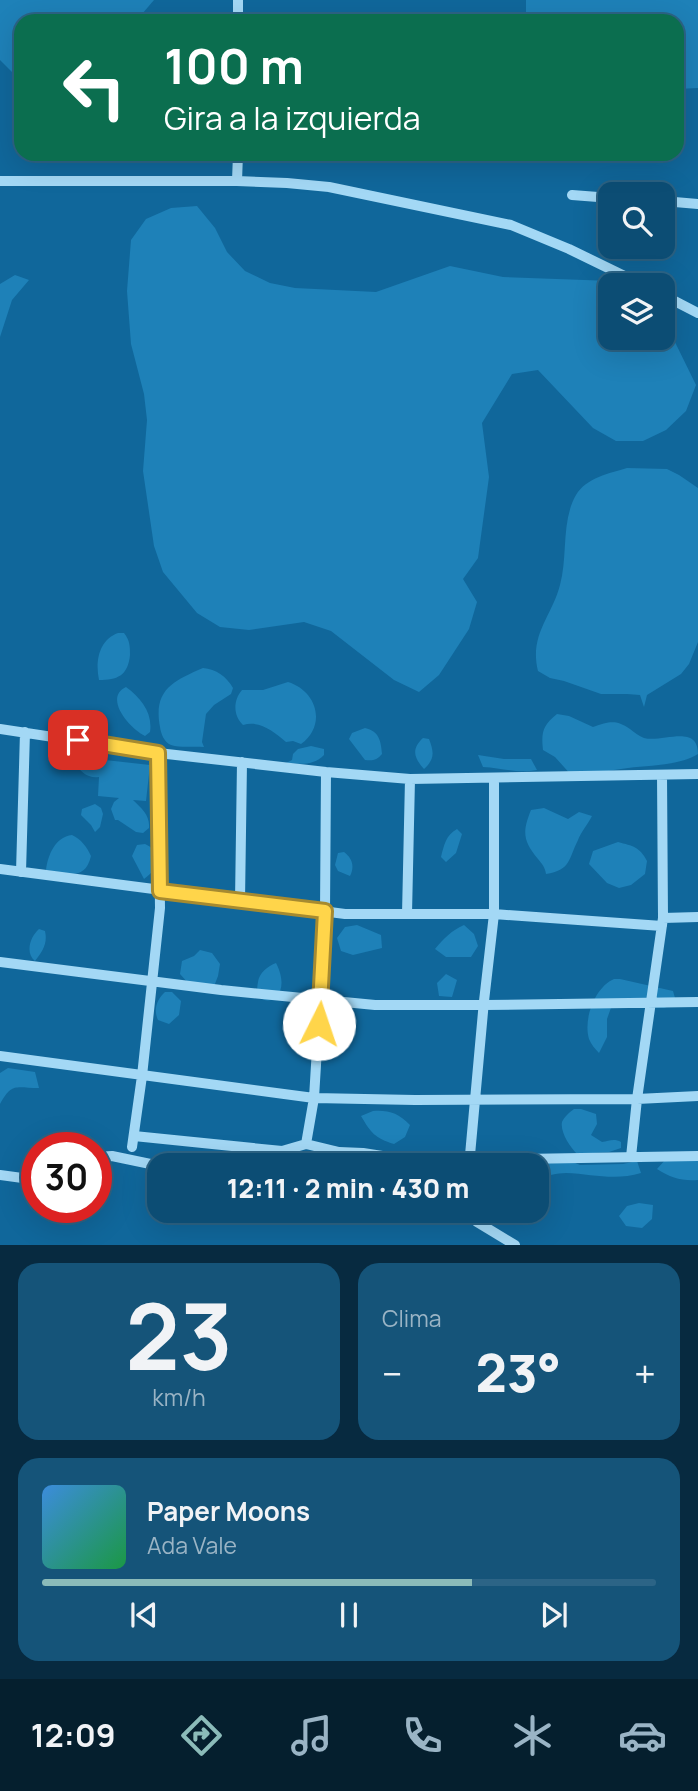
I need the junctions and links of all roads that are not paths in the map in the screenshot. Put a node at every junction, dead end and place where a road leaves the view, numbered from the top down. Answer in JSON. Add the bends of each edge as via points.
{"nodes":[{"id":1,"x":237,"y":161,"type":"edge"},
{"id":2,"x":0,"y":181,"type":"edge"},
{"id":3,"x":237,"y":181,"type":"junction"},
{"id":4,"x":572,"y":195,"type":"dead end"},
{"id":5,"x":598,"y":197,"type":"edge"},
{"id":6,"x":675,"y":202,"type":"edge"},
{"id":7,"x":698,"y":204,"type":"edge"},
{"id":8,"x":618,"y":273,"type":"edge"},
{"id":9,"x":675,"y":301,"type":"edge"},
{"id":10,"x":698,"y":313,"type":"edge"},
{"id":11,"x":0,"y":729,"type":"edge"},
{"id":12,"x":25,"y":732,"type":"junction"},
{"id":13,"x":158,"y":753,"type":"junction"},
{"id":14,"x":242,"y":762,"type":"junction"},
{"id":15,"x":326,"y":772,"type":"junction"},
{"id":16,"x":698,"y":774,"type":"edge"},
{"id":17,"x":662,"y":775,"type":"junction"},
{"id":18,"x":494,"y":778,"type":"junction"},
{"id":19,"x":411,"y":779,"type":"junction"},
{"id":20,"x":0,"y":869,"type":"edge"},
{"id":21,"x":21,"y":872,"type":"junction"},
{"id":22,"x":160,"y":891,"type":"junction"},
{"id":23,"x":240,"y":901,"type":"junction"},
{"id":24,"x":325,"y":911,"type":"junction"},
{"id":25,"x":407,"y":914,"type":"junction"},
{"id":26,"x":494,"y":914,"type":"junction"},
{"id":27,"x":698,"y":917,"type":"edge"},
{"id":28,"x":663,"y":922,"type":"junction"},
{"id":29,"x":0,"y":962,"type":"edge"},
{"id":30,"x":152,"y":982,"type":"junction"},
{"id":31,"x":320,"y":999,"type":"junction"},
{"id":32,"x":698,"y":1002,"type":"edge"},
{"id":33,"x":652,"y":1003,"type":"junction"},
{"id":34,"x":484,"y":1005,"type":"junction"},
{"id":35,"x":0,"y":1056,"type":"edge"},
{"id":36,"x":142,"y":1076,"type":"junction"},
{"id":37,"x":698,"y":1096,"type":"edge"},
{"id":38,"x":314,"y":1098,"type":"junction"},
{"id":39,"x":475,"y":1099,"type":"junction"},
{"id":40,"x":637,"y":1099,"type":"junction"},
{"id":41,"x":306,"y":1144,"type":"junction"},
{"id":42,"x":363,"y":1153,"type":"edge"},
{"id":43,"x":470,"y":1153,"type":"edge"},
{"id":44,"x":112,"y":1156,"type":"edge"},
{"id":45,"x":698,"y":1156,"type":"edge"},
{"id":46,"x":631,"y":1157,"type":"junction"},
{"id":47,"x":549,"y":1160,"type":"edge"},
{"id":48,"x":147,"y":1163,"type":"edge"},
{"id":49,"x":0,"y":1175,"type":"edge"},
{"id":50,"x":21,"y":1178,"type":"edge"},
{"id":51,"x":479,"y":1223,"type":"edge"},
{"id":52,"x":515,"y":1245,"type":"edge"}],
"edges":[{"from":1,"to":3,"type":"street"},
{"from":2,"to":3,"type":"street"},
{"from":3,"to":8,"type":"street","via":[[330,187],[511,225]]},
{"from":4,"to":5,"type":"street"},
{"from":6,"to":7,"type":"street"},
{"from":9,"to":10,"type":"street"},
{"from":11,"to":12,"type":"street"},
{"from":12,"to":13,"type":"street"},
{"from":12,"to":21,"type":"street"},
{"from":13,"to":14,"type":"street"},
{"from":13,"to":22,"type":"street"},
{"from":14,"to":15,"type":"street"},
{"from":14,"to":23,"type":"street"},
{"from":15,"to":19,"type":"street"},
{"from":15,"to":24,"type":"street"},
{"from":16,"to":17,"type":"street"},
{"from":17,"to":18,"type":"street"},
{"from":17,"to":28,"type":"street"},
{"from":18,"to":19,"type":"street"},
{"from":18,"to":26,"type":"street"},
{"from":19,"to":25,"type":"street"},
{"from":20,"to":21,"type":"street"},
{"from":21,"to":22,"type":"street"},
{"from":22,"to":23,"type":"street"},
{"from":22,"to":30,"type":"street"},
{"from":23,"to":24,"type":"street"},
{"from":24,"to":25,"type":"street"},
{"from":24,"to":31,"type":"street"},
{"from":25,"to":26,"type":"street"},
{"from":26,"to":28,"type":"street"},
{"from":26,"to":34,"type":"street"},
{"from":27,"to":28,"type":"street"},
{"from":28,"to":33,"type":"street"},
{"from":29,"to":30,"type":"street"},
{"from":30,"to":31,"type":"street"},
{"from":30,"to":36,"type":"street"},
{"from":31,"to":34,"type":"street"},
{"from":31,"to":38,"type":"street"},
{"from":32,"to":33,"type":"street"},
{"from":33,"to":34,"type":"street"},
{"from":33,"to":40,"type":"street"},
{"from":34,"to":39,"type":"street"},
{"from":35,"to":36,"type":"street"},
{"from":36,"to":38,"type":"street"},
{"from":36,"to":41,"type":"street","via":[[133,1142],[282,1151]]},
{"from":37,"to":40,"type":"street"},
{"from":38,"to":39,"type":"street"},
{"from":38,"to":41,"type":"street"},
{"from":39,"to":40,"type":"street"},
{"from":39,"to":43,"type":"street"},
{"from":40,"to":46,"type":"street"},
{"from":41,"to":42,"type":"street"},
{"from":44,"to":48,"type":"street"},
{"from":45,"to":46,"type":"street"},
{"from":46,"to":47,"type":"street"},
{"from":49,"to":50,"type":"street"},
{"from":51,"to":52,"type":"street"}]}
